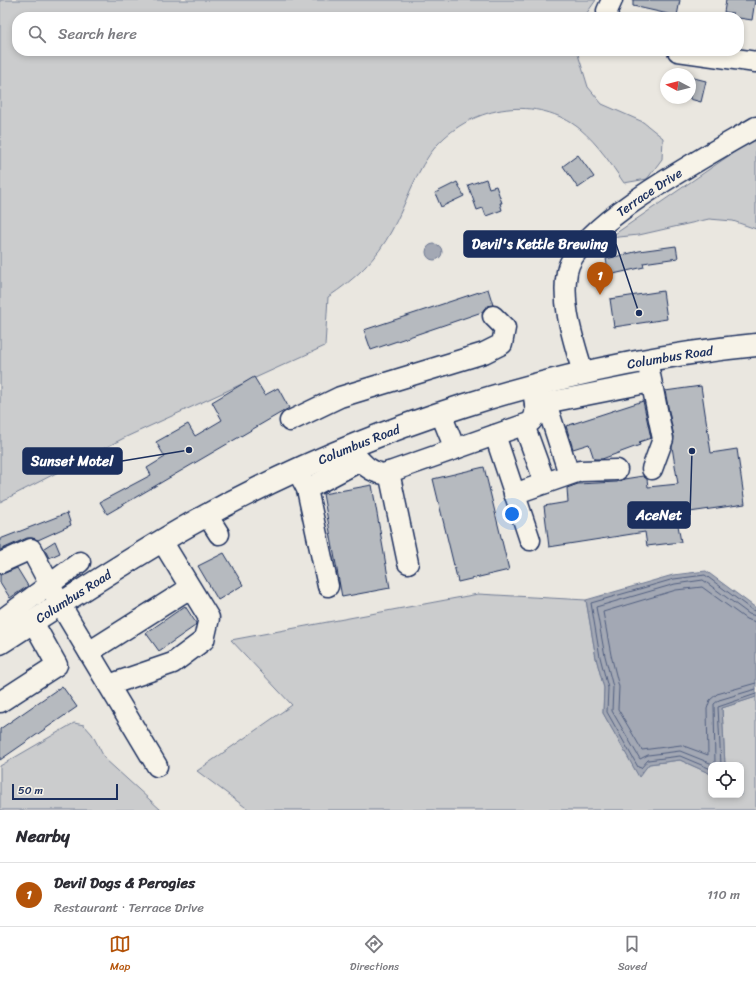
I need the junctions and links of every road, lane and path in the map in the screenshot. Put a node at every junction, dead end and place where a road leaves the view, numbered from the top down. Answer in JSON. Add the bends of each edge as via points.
{"nodes":[{"id":1,"x":612,"y":0,"type":"edge"},
{"id":2,"x":607,"y":12,"type":"edge"},
{"id":3,"x":713,"y":56,"type":"edge"},
{"id":4,"x":756,"y":62,"type":"edge"},
{"id":5,"x":756,"y":127,"type":"edge"},
{"id":6,"x":494,"y":316,"type":"dead end"},
{"id":7,"x":756,"y":345,"type":"edge"},
{"id":8,"x":647,"y":361,"type":"junction"},
{"id":9,"x":583,"y":373,"type":"junction"},
{"id":10,"x":651,"y":382,"type":"junction"},
{"id":11,"x":538,"y":399,"type":"junction"},
{"id":12,"x":441,"y":414,"type":"junction"},
{"id":13,"x":290,"y":421,"type":"dead end"},
{"id":14,"x":524,"y":425,"type":"junction"},
{"id":15,"x":495,"y":435,"type":"junction"},
{"id":16,"x":455,"y":449,"type":"junction"},
{"id":17,"x":355,"y":455,"type":"junction"},
{"id":18,"x":652,"y":468,"type":"dead end"},
{"id":19,"x":617,"y":470,"type":"dead end"},
{"id":20,"x":389,"y":472,"type":"junction"},
{"id":21,"x":569,"y":474,"type":"junction"},
{"id":22,"x":302,"y":480,"type":"junction"},
{"id":23,"x":545,"y":483,"type":"junction"},
{"id":24,"x":514,"y":494,"type":"junction"},
{"id":25,"x":207,"y":515,"type":"junction"},
{"id":26,"x":219,"y":534,"type":"dead end"},
{"id":27,"x":530,"y":540,"type":"dead end"},
{"id":28,"x":162,"y":541,"type":"junction"},
{"id":29,"x":80,"y":562,"type":"dead end"},
{"id":30,"x":0,"y":563,"type":"edge"},
{"id":31,"x":408,"y":563,"type":"dead end"},
{"id":32,"x":49,"y":584,"type":"junction"},
{"id":33,"x":328,"y":586,"type":"dead end"},
{"id":34,"x":190,"y":588,"type":"junction"},
{"id":35,"x":60,"y":604,"type":"junction"},
{"id":36,"x":33,"y":622,"type":"junction"},
{"id":37,"x":2,"y":627,"type":"edge"},
{"id":38,"x":89,"y":652,"type":"junction"},
{"id":39,"x":109,"y":685,"type":"junction"},
{"id":40,"x":0,"y":702,"type":"edge"},
{"id":41,"x":158,"y":766,"type":"dead end"}],
"edges":[{"from":1,"to":2,"type":"street"},
{"from":3,"to":4,"type":"street"},
{"from":5,"to":9,"type":"street","name":"Terrace Drive","via":[[660,185],[615,216],[585,241],[573,256],[567,271],[566,305]]},
{"from":6,"to":13,"type":"street","via":[[505,328],[502,344],[484,353],[340,398]]},
{"from":7,"to":8,"type":"main road","name":"Columbus Road"},
{"from":8,"to":9,"type":"main road","name":"Columbus Road"},
{"from":8,"to":10,"type":"street"},
{"from":9,"to":11,"type":"main road","name":"Columbus Road"},
{"from":10,"to":11,"type":"street"},
{"from":10,"to":18,"type":"street","via":[[663,439]]},
{"from":11,"to":12,"type":"main road","name":"Columbus Road"},
{"from":11,"to":14,"type":"street","via":[[534,420]]},
{"from":11,"to":21,"type":"street"},
{"from":12,"to":16,"type":"street"},
{"from":12,"to":17,"type":"main road","name":"Columbus Road"},
{"from":14,"to":15,"type":"street"},
{"from":14,"to":23,"type":"street"},
{"from":15,"to":16,"type":"street"},
{"from":15,"to":24,"type":"street"},
{"from":16,"to":20,"type":"street"},
{"from":17,"to":20,"type":"street","via":[[366,468],[384,474]]},
{"from":17,"to":22,"type":"main road","name":"Columbus Road"},
{"from":19,"to":21,"type":"street","via":[[580,471]]},
{"from":20,"to":31,"type":"street"},
{"from":21,"to":23,"type":"street"},
{"from":22,"to":25,"type":"main road","name":"Columbus Road"},
{"from":22,"to":33,"type":"street"},
{"from":23,"to":24,"type":"street"},
{"from":24,"to":27,"type":"street"},
{"from":25,"to":26,"type":"street"},
{"from":25,"to":28,"type":"main road","name":"Columbus Road"},
{"from":28,"to":34,"type":"street"},
{"from":28,"to":35,"type":"main road","name":"Columbus Road"},
{"from":29,"to":32,"type":"street"},
{"from":30,"to":32,"type":"street","via":[[31,549]]},
{"from":32,"to":35,"type":"street"},
{"from":32,"to":37,"type":"street"},
{"from":34,"to":38,"type":"street"},
{"from":34,"to":39,"type":"street","via":[[209,618],[204,640],[173,663]]},
{"from":35,"to":36,"type":"main road","name":"Columbus Road"},
{"from":35,"to":38,"type":"street"},
{"from":36,"to":37,"type":"main road","name":"Columbus Road"},
{"from":36,"to":40,"type":"street","via":[[57,665]]},
{"from":38,"to":39,"type":"street"},
{"from":39,"to":41,"type":"street"}]}
